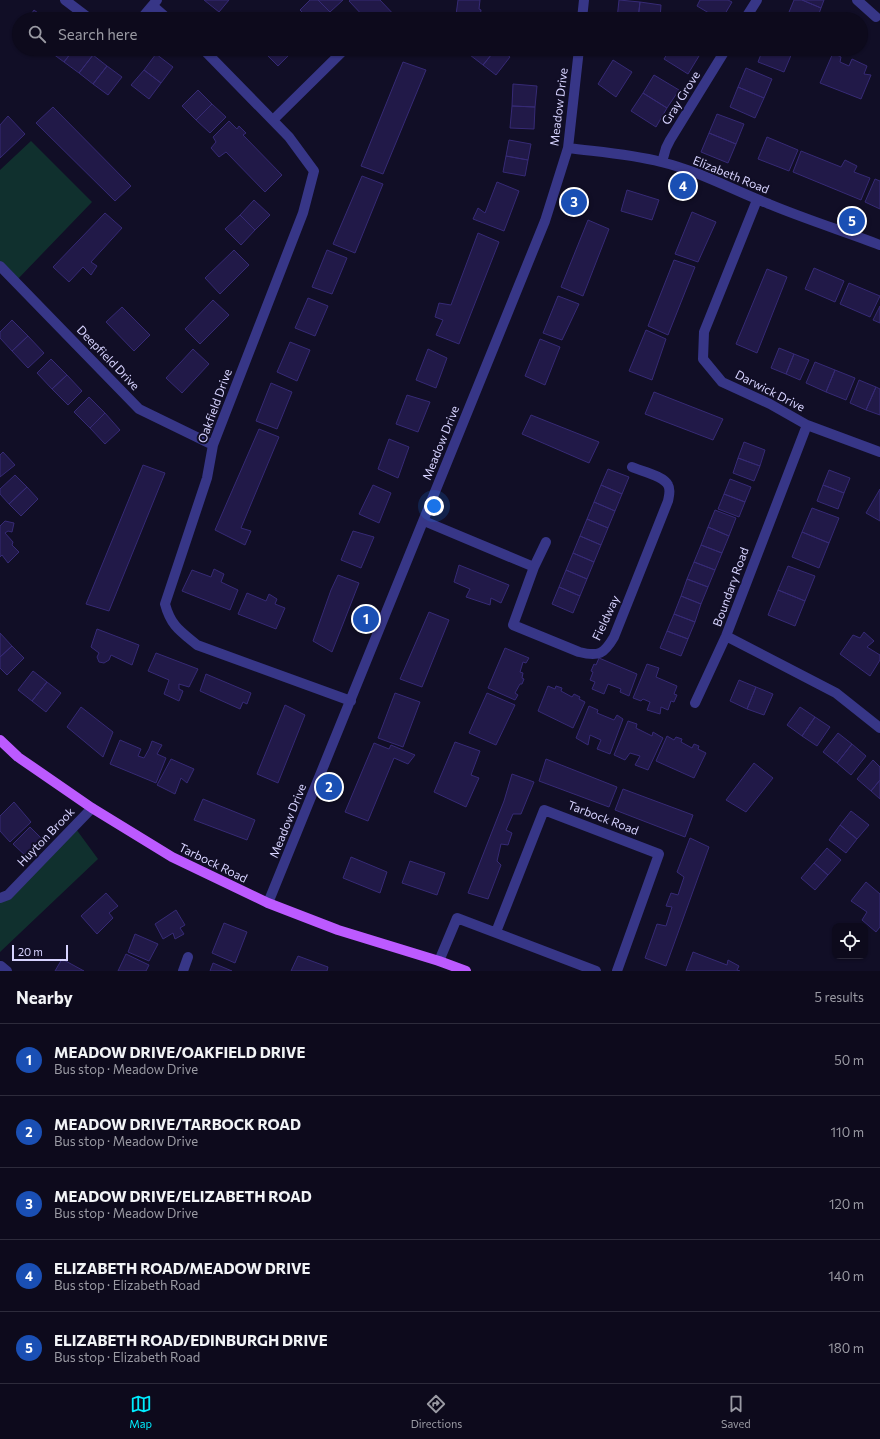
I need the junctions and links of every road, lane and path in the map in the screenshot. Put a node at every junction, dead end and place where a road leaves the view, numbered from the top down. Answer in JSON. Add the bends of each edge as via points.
{"nodes":[{"id":1,"x":65,"y":0,"type":"edge"},
{"id":2,"x":584,"y":0,"type":"edge"},
{"id":3,"x":757,"y":0,"type":"edge"},
{"id":4,"x":857,"y":0,"type":"edge"},
{"id":5,"x":155,"y":3,"type":"edge"},
{"id":6,"x":81,"y":12,"type":"edge"},
{"id":7,"x":147,"y":12,"type":"edge"},
{"id":8,"x":162,"y":12,"type":"edge"},
{"id":9,"x":583,"y":12,"type":"edge"},
{"id":10,"x":749,"y":12,"type":"edge"},
{"id":11,"x":876,"y":16,"type":"dead end"},
{"id":12,"x":211,"y":56,"type":"edge"},
{"id":13,"x":338,"y":56,"type":"edge"},
{"id":14,"x":578,"y":56,"type":"edge"},
{"id":15,"x":722,"y":56,"type":"edge"},
{"id":16,"x":273,"y":120,"type":"junction"},
{"id":17,"x":568,"y":148,"type":"junction"},
{"id":18,"x":662,"y":162,"type":"junction"},
{"id":19,"x":757,"y":200,"type":"junction"},
{"id":20,"x":880,"y":245,"type":"edge"},
{"id":21,"x":0,"y":266,"type":"edge"},
{"id":22,"x":807,"y":425,"type":"junction"},
{"id":23,"x":213,"y":445,"type":"junction"},
{"id":24,"x":880,"y":452,"type":"edge"},
{"id":25,"x":632,"y":467,"type":"dead end"},
{"id":26,"x":424,"y":521,"type":"junction"},
{"id":27,"x":546,"y":542,"type":"dead end"},
{"id":28,"x":534,"y":567,"type":"junction"},
{"id":29,"x":726,"y":636,"type":"junction"},
{"id":30,"x":351,"y":700,"type":"junction"},
{"id":31,"x":695,"y":703,"type":"dead end"},
{"id":32,"x":880,"y":728,"type":"edge"},
{"id":33,"x":0,"y":740,"type":"edge"},
{"id":34,"x":92,"y":808,"type":"junction"},
{"id":35,"x":0,"y":898,"type":"edge"},
{"id":36,"x":268,"y":904,"type":"junction"},
{"id":37,"x":496,"y":932,"type":"junction"},
{"id":38,"x":188,"y":957,"type":"dead end"},
{"id":39,"x":439,"y":960,"type":"junction"},
{"id":40,"x":183,"y":971,"type":"edge"},
{"id":41,"x":466,"y":971,"type":"edge"},
{"id":42,"x":596,"y":971,"type":"edge"},
{"id":43,"x":617,"y":971,"type":"edge"}],
"edges":[{"from":1,"to":6,"type":"street"},
{"from":2,"to":9,"type":"street"},
{"from":3,"to":10,"type":"street"},
{"from":4,"to":11,"type":"street"},
{"from":5,"to":7,"type":"street"},
{"from":5,"to":8,"type":"street"},
{"from":12,"to":16,"type":"street","name":"Oakfield Drive"},
{"from":13,"to":16,"type":"street"},
{"from":14,"to":17,"type":"street","name":"Meadow Drive"},
{"from":15,"to":18,"type":"street","name":"Gray Grove","via":[[670,140]]},
{"from":16,"to":23,"type":"street","name":"Oakfield Drive","via":[[314,172],[303,213]]},
{"from":17,"to":18,"type":"street","name":"Elizabeth Road","via":[[625,154]]},
{"from":17,"to":26,"type":"street","name":"Meadow Drive","via":[[544,221]]},
{"from":18,"to":19,"type":"street","name":"Elizabeth Road","via":[[707,177]]},
{"from":19,"to":20,"type":"street","name":"Elizabeth Road"},
{"from":19,"to":22,"type":"street","name":"Darwick Drive","via":[[704,332],[703,359],[722,382],[770,404]]},
{"from":21,"to":23,"type":"street","name":"Deepfield Drive","via":[[139,409]]},
{"from":22,"to":24,"type":"street","name":"Darwick Drive"},
{"from":22,"to":29,"type":"street","name":"Boundary Road"},
{"from":23,"to":30,"type":"street","name":"Oakfield Drive","via":[[207,478],[165,604],[169,617],[178,629],[197,645]]},
{"from":25,"to":28,"type":"street","name":"Fieldway","via":[[663,479],[668,484],[670,492],[620,623],[606,650],[589,655],[513,625]]},
{"from":26,"to":28,"type":"street"},
{"from":26,"to":30,"type":"street","name":"Meadow Drive"},
{"from":27,"to":28,"type":"street","name":"Fieldway"},
{"from":29,"to":31,"type":"street"},
{"from":29,"to":32,"type":"street","name":"Boundary Road","via":[[836,693]]},
{"from":30,"to":36,"type":"street","name":"Meadow Drive"},
{"from":33,"to":34,"type":"main road","name":"Tarbock Road","via":[[18,757]]},
{"from":34,"to":35,"type":"street","name":"Huyton Brook","via":[[8,895]]},
{"from":34,"to":36,"type":"main road","name":"Tarbock Road","via":[[172,857]]},
{"from":36,"to":39,"type":"main road","name":"Tarbock Road","via":[[338,930]]},
{"from":37,"to":39,"type":"street","via":[[457,918]]},
{"from":37,"to":42,"type":"street"},
{"from":37,"to":43,"type":"street","name":"Tarbock Road","via":[[544,810],[658,854]]},
{"from":38,"to":40,"type":"street"},
{"from":39,"to":41,"type":"main road","name":"Tarbock Road"}]}
